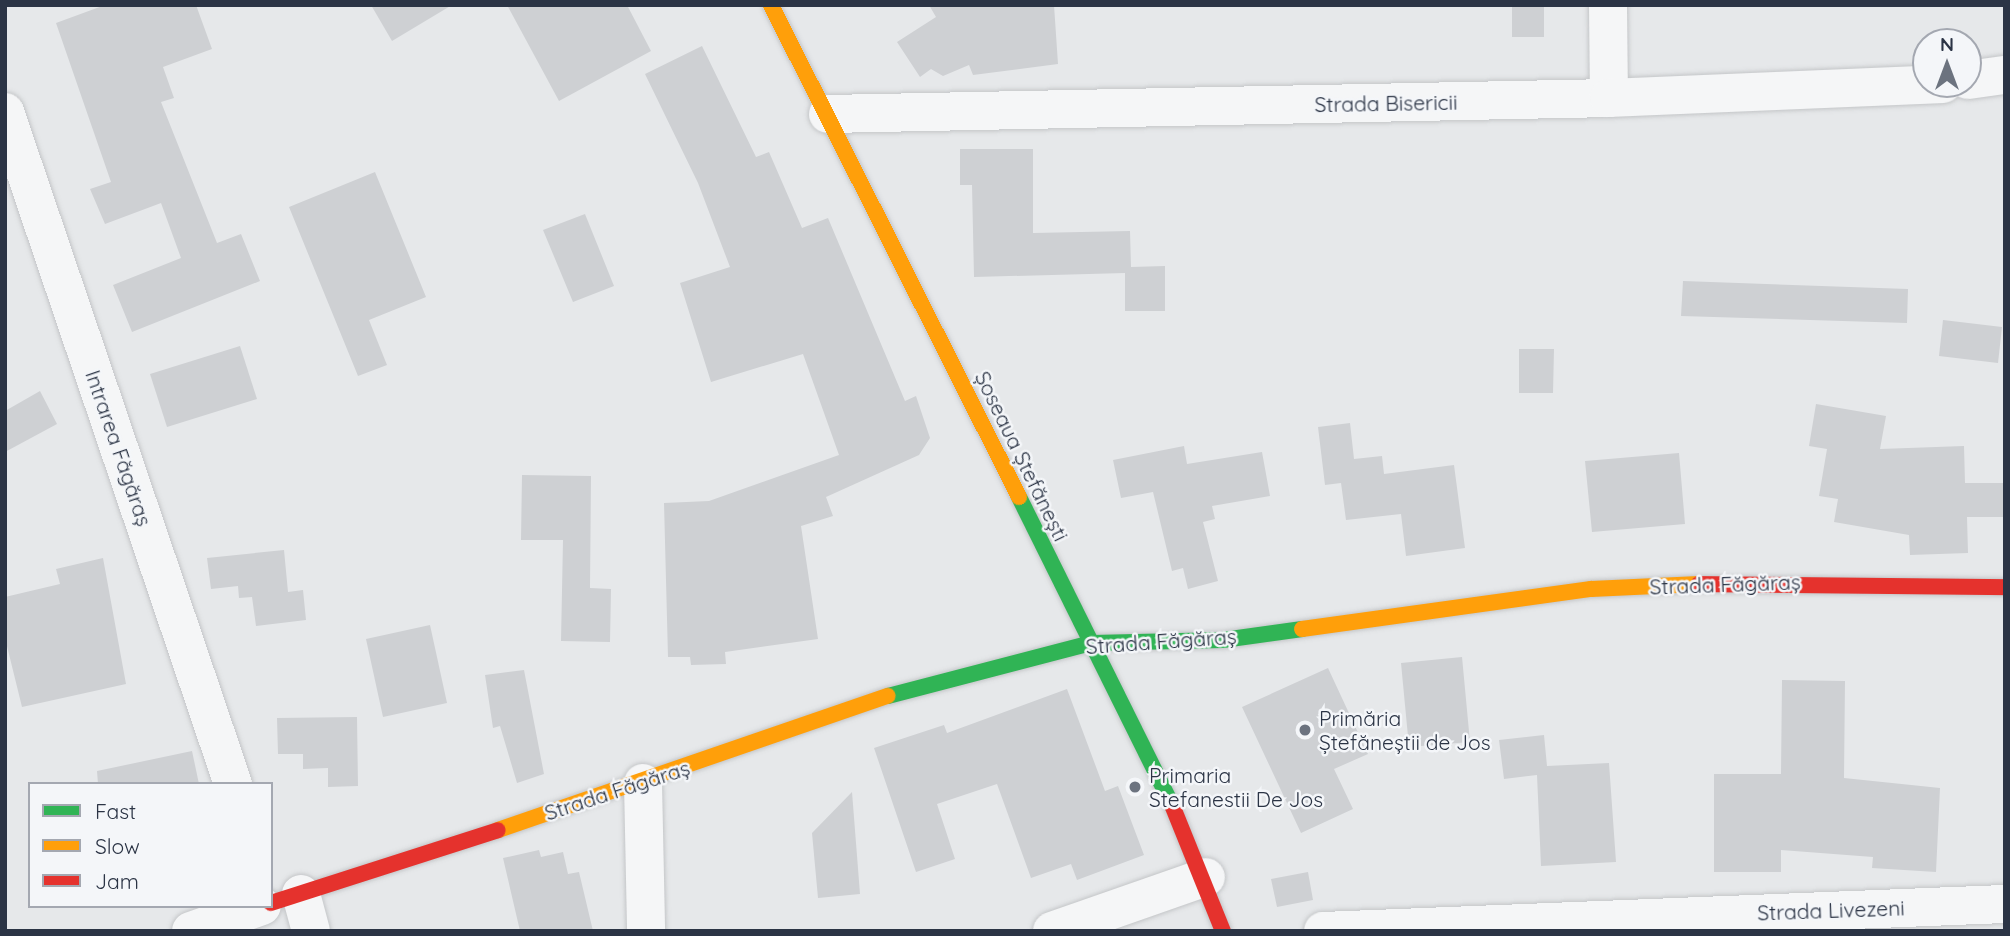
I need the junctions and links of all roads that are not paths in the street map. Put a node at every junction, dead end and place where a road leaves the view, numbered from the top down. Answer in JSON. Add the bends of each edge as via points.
{"nodes":[{"id":1,"x":771,"y":5,"type":"edge"},
{"id":2,"x":1608,"y":5,"type":"edge"},
{"id":3,"x":2005,"y":75,"type":"edge"},
{"id":4,"x":1982,"y":78,"type":"edge"},
{"id":5,"x":1912,"y":85,"type":"edge"},
{"id":6,"x":1609,"y":98,"type":"junction"},
{"id":7,"x":5,"y":112,"type":"edge"},
{"id":8,"x":828,"y":114,"type":"junction"},
{"id":9,"x":2005,"y":587,"type":"edge"},
{"id":10,"x":1092,"y":643,"type":"junction"},
{"id":11,"x":232,"y":782,"type":"edge"},
{"id":12,"x":643,"y":783,"type":"junction"},
{"id":13,"x":1206,"y":877,"type":"junction"},
{"id":14,"x":276,"y":901,"type":"edge"},
{"id":15,"x":2005,"y":904,"type":"edge"},
{"id":16,"x":256,"y":908,"type":"edge"},
{"id":17,"x":191,"y":931,"type":"edge"},
{"id":18,"x":311,"y":931,"type":"edge"},
{"id":19,"x":646,"y":931,"type":"edge"},
{"id":20,"x":1052,"y":931,"type":"edge"},
{"id":21,"x":1223,"y":931,"type":"edge"},
{"id":22,"x":1323,"y":931,"type":"edge"}],
"edges":[{"from":1,"to":8,"type":"street","name":"Șoseaua Ștefănești"},
{"from":2,"to":6,"type":"street"},
{"from":3,"to":4,"type":"street"},
{"from":5,"to":6,"type":"street","name":"Strada Bisericii"},
{"from":6,"to":8,"type":"street","name":"Strada Bisericii"},
{"from":7,"to":11,"type":"street","name":"Intrarea Făgăraș"},
{"from":8,"to":10,"type":"street","name":"Șoseaua Ștefănești"},
{"from":9,"to":10,"type":"street","name":"Strada Făgăraș","via":[[1780,581],[1591,589],[1223,640]]},
{"from":10,"to":12,"type":"street","name":"Strada Făgăraș","via":[[917,686]]},
{"from":10,"to":13,"type":"street","name":"Șoseaua Ștefănești"},
{"from":12,"to":14,"type":"street","name":"Strada Făgăraș"},
{"from":12,"to":19,"type":"street"},
{"from":13,"to":20,"type":"street"},
{"from":13,"to":21,"type":"street","name":"Șoseaua Ștefănești"},
{"from":14,"to":18,"type":"street"},
{"from":15,"to":22,"type":"street","name":"Strada Livezeni"},
{"from":16,"to":17,"type":"street","name":"Strada Făgăraș"}]}
